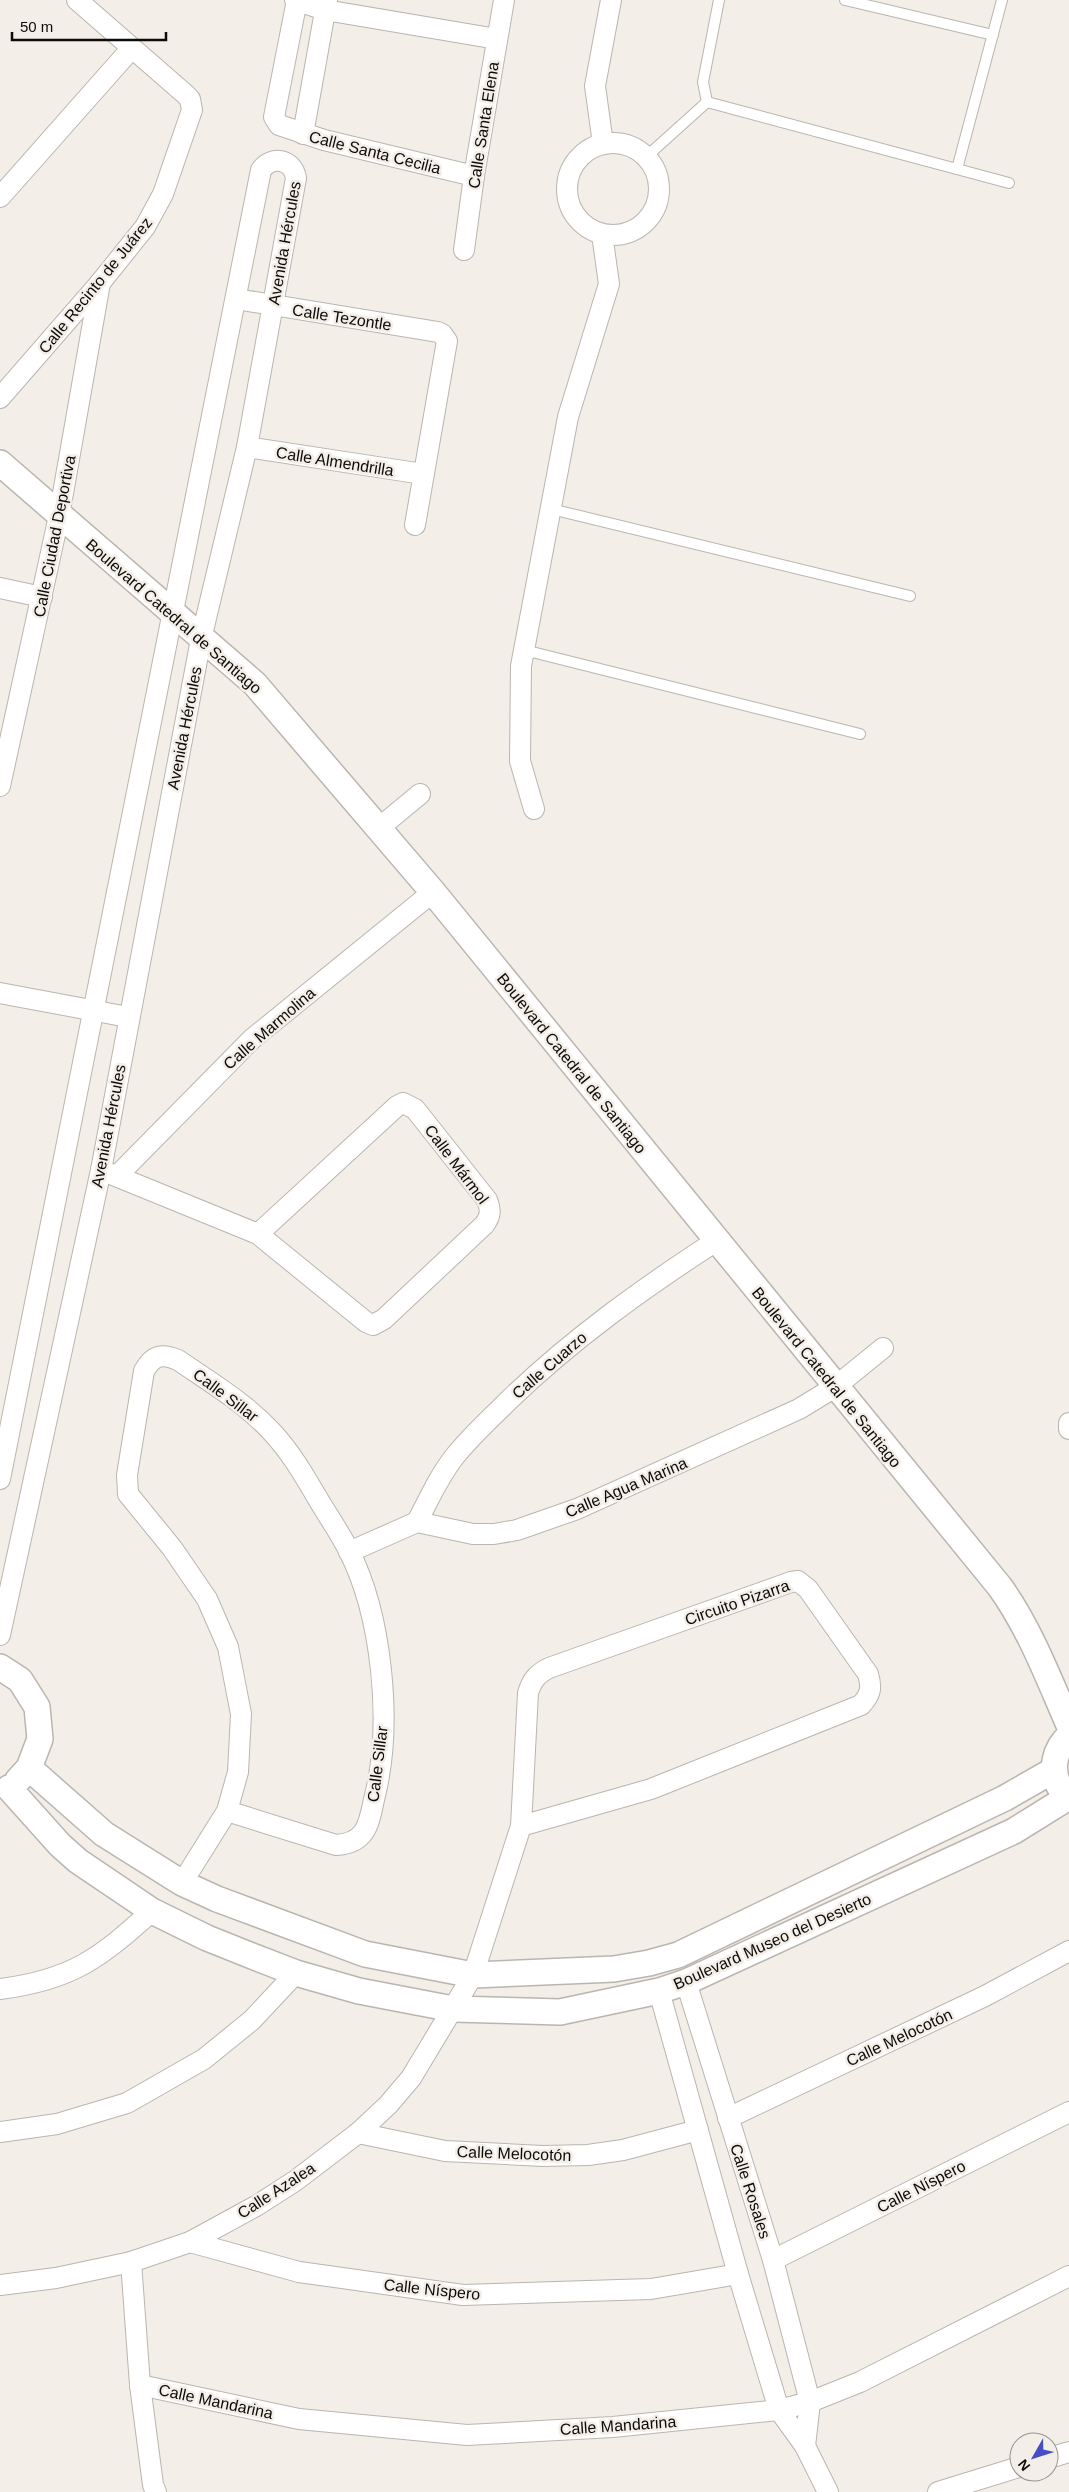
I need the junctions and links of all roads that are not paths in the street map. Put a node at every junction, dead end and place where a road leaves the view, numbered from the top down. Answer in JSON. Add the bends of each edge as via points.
{"nodes":[{"id":1,"x":76,"y":0,"type":"edge"},
{"id":2,"x":504,"y":0,"type":"edge"},
{"id":3,"x":612,"y":0,"type":"edge"},
{"id":4,"x":719,"y":0,"type":"edge"},
{"id":5,"x":845,"y":0,"type":"edge"},
{"id":6,"x":1002,"y":0,"type":"edge"},
{"id":7,"x":296,"y":1,"type":"edge"},
{"id":8,"x":326,"y":5,"type":"edge"},
{"id":9,"x":993,"y":35,"type":"junction"},
{"id":10,"x":497,"y":39,"type":"junction"},
{"id":11,"x":131,"y":49,"type":"junction"},
{"id":12,"x":707,"y":102,"type":"junction"},
{"id":13,"x":303,"y":134,"type":"junction"},
{"id":14,"x":603,"y":144,"type":"junction"},
{"id":15,"x":646,"y":157,"type":"junction"},
{"id":16,"x":957,"y":169,"type":"junction"},
{"id":17,"x":474,"y":176,"type":"junction"},
{"id":18,"x":1009,"y":184,"type":"dead end"},
{"id":19,"x":0,"y":197,"type":"edge"},
{"id":20,"x":602,"y":234,"type":"junction"},
{"id":21,"x":464,"y":250,"type":"dead end"},
{"id":22,"x":100,"y":283,"type":"junction"},
{"id":23,"x":236,"y":299,"type":"junction"},
{"id":24,"x":273,"y":306,"type":"junction"},
{"id":25,"x":0,"y":398,"type":"edge"},
{"id":26,"x":246,"y":447,"type":"junction"},
{"id":27,"x":0,"y":463,"type":"edge"},
{"id":28,"x":423,"y":474,"type":"junction"},
{"id":29,"x":551,"y":509,"type":"junction"},
{"id":30,"x":59,"y":516,"type":"junction"},
{"id":31,"x":415,"y":524,"type":"dead end"},
{"id":32,"x":0,"y":588,"type":"edge"},
{"id":33,"x":910,"y":596,"type":"dead end"},
{"id":34,"x":42,"y":597,"type":"junction"},
{"id":35,"x":174,"y":615,"type":"junction"},
{"id":36,"x":201,"y":639,"type":"junction"},
{"id":37,"x":524,"y":650,"type":"junction"},
{"id":38,"x":6,"y":726,"type":"edge"},
{"id":39,"x":860,"y":734,"type":"dead end"},
{"id":40,"x":0,"y":786,"type":"edge"},
{"id":41,"x":420,"y":794,"type":"dead end"},
{"id":42,"x":534,"y":808,"type":"dead end"},
{"id":43,"x":379,"y":828,"type":"junction"},
{"id":44,"x":433,"y":892,"type":"junction"},
{"id":45,"x":0,"y":992,"type":"edge"},
{"id":46,"x":95,"y":1012,"type":"junction"},
{"id":47,"x":128,"y":1017,"type":"junction"},
{"id":48,"x":109,"y":1173,"type":"junction"},
{"id":49,"x":258,"y":1234,"type":"junction"},
{"id":50,"x":716,"y":1241,"type":"junction"},
{"id":51,"x":883,"y":1348,"type":"dead end"},
{"id":52,"x":835,"y":1387,"type":"junction"},
{"id":53,"x":1069,"y":1423,"type":"edge"},
{"id":54,"x":1069,"y":1429,"type":"edge"},
{"id":55,"x":0,"y":1479,"type":"edge"},
{"id":56,"x":417,"y":1522,"type":"junction"},
{"id":57,"x":350,"y":1552,"type":"junction"},
{"id":58,"x":0,"y":1635,"type":"edge"},
{"id":59,"x":0,"y":1667,"type":"edge"},
{"id":60,"x":1069,"y":1725,"type":"edge"},
{"id":61,"x":1069,"y":1736,"type":"edge"},
{"id":62,"x":29,"y":1768,"type":"junction"},
{"id":63,"x":1054,"y":1770,"type":"junction"},
{"id":64,"x":5,"y":1790,"type":"edge"},
{"id":65,"x":1068,"y":1799,"type":"edge"},
{"id":66,"x":227,"y":1812,"type":"junction"},
{"id":67,"x":521,"y":1826,"type":"junction"},
{"id":68,"x":182,"y":1883,"type":"junction"},
{"id":69,"x":152,"y":1911,"type":"junction"},
{"id":70,"x":1069,"y":1951,"type":"edge"},
{"id":71,"x":296,"y":1972,"type":"junction"},
{"id":72,"x":473,"y":1975,"type":"junction"},
{"id":73,"x":686,"y":1982,"type":"junction"},
{"id":74,"x":0,"y":1989,"type":"edge"},
{"id":75,"x":659,"y":1991,"type":"junction"},
{"id":76,"x":454,"y":2009,"type":"junction"},
{"id":77,"x":1069,"y":2112,"type":"edge"},
{"id":78,"x":728,"y":2118,"type":"junction"},
{"id":79,"x":698,"y":2130,"type":"junction"},
{"id":80,"x":0,"y":2132,"type":"edge"},
{"id":81,"x":358,"y":2133,"type":"junction"},
{"id":82,"x":190,"y":2242,"type":"junction"},
{"id":83,"x":773,"y":2260,"type":"junction"},
{"id":84,"x":131,"y":2262,"type":"junction"},
{"id":85,"x":738,"y":2274,"type":"junction"},
{"id":86,"x":1069,"y":2276,"type":"edge"},
{"id":87,"x":0,"y":2285,"type":"edge"},
{"id":88,"x":140,"y":2385,"type":"junction"},
{"id":89,"x":810,"y":2402,"type":"junction"},
{"id":90,"x":779,"y":2410,"type":"junction"},
{"id":91,"x":806,"y":2446,"type":"junction"},
{"id":92,"x":1009,"y":2470,"type":"edge"},
{"id":93,"x":155,"y":2488,"type":"edge"},
{"id":94,"x":828,"y":2492,"type":"edge"},
{"id":95,"x":938,"y":2492,"type":"edge"}],
"edges":[{"from":1,"to":11,"type":"street"},
{"from":2,"to":10,"type":"street","name":"Calle Santa Elena"},
{"from":3,"to":14,"type":"street","via":[[595,86]]},
{"from":4,"to":12,"type":"lane","via":[[703,82]]},
{"from":5,"to":9,"type":"lane"},
{"from":6,"to":9,"type":"lane"},
{"from":7,"to":8,"type":"street"},
{"from":7,"to":13,"type":"street","name":"Calle Santa Cecilia","via":[[274,117],[277,122]]},
{"from":8,"to":10,"type":"street"},
{"from":8,"to":13,"type":"street"},
{"from":9,"to":16,"type":"lane"},
{"from":10,"to":17,"type":"street","name":"Calle Santa Elena"},
{"from":11,"to":19,"type":"street"},
{"from":11,"to":22,"type":"street","name":"Calle Recinto de Juárez","via":[[185,94],[192,110],[155,211]]},
{"from":12,"to":15,"type":"lane"},
{"from":12,"to":16,"type":"lane"},
{"from":13,"to":17,"type":"street","name":"Calle Santa Cecilia"},
{"from":14,"to":15,"type":"street","via":[[618,143],[634,148]]},
{"from":14,"to":20,"type":"street","via":[[588,150],[576,161],[569,175],[567,191],[570,206],[578,220]]},
{"from":15,"to":20,"type":"street","via":[[656,170],[659,186],[658,202],[651,216],[630,233]]},
{"from":16,"to":18,"type":"lane"},
{"from":17,"to":21,"type":"street","name":"Calle Santa Elena"},
{"from":20,"to":29,"type":"street","via":[[609,284],[568,417]]},
{"from":22,"to":25,"type":"street","name":"Calle Recinto de Juárez"},
{"from":22,"to":30,"type":"street","name":"Calle Ciudad Deportiva"},
{"from":23,"to":24,"type":"street","name":"Calle Tezontle"},
{"from":23,"to":24,"type":"street","name":"Avenida Hércules","via":[[261,170],[272,161],[280,160],[289,164],[296,178]]},
{"from":23,"to":35,"type":"street","name":"Avenida Hércules"},
{"from":24,"to":26,"type":"street","name":"Avenida Hércules"},
{"from":24,"to":28,"type":"street","name":"Calle Tezontle","via":[[438,332],[446,338]]},
{"from":26,"to":28,"type":"street","name":"Calle Almendrilla"},
{"from":26,"to":36,"type":"street","name":"Avenida Hércules"},
{"from":27,"to":30,"type":"street","name":"Boulevard Catedral de Santiago"},
{"from":28,"to":31,"type":"street"},
{"from":29,"to":33,"type":"lane"},
{"from":29,"to":37,"type":"street"},
{"from":30,"to":34,"type":"street","name":"Calle Ciudad Deportiva"},
{"from":30,"to":35,"type":"street","name":"Boulevard Catedral de Santiago"},
{"from":32,"to":34,"type":"street"},
{"from":34,"to":38,"type":"street","name":"Calle Ciudad Deportiva"},
{"from":35,"to":36,"type":"street","name":"Boulevard Catedral de Santiago"},
{"from":35,"to":46,"type":"street","name":"Avenida Hércules"},
{"from":36,"to":43,"type":"street","name":"Boulevard Catedral de Santiago","via":[[255,684]]},
{"from":36,"to":47,"type":"street","name":"Avenida Hércules"},
{"from":37,"to":39,"type":"lane"},
{"from":37,"to":42,"type":"street","via":[[520,762]]},
{"from":38,"to":40,"type":"street","name":"Calle Ciudad Deportiva"},
{"from":41,"to":43,"type":"street"},
{"from":43,"to":44,"type":"street","name":"Boulevard Catedral de Santiago"},
{"from":44,"to":48,"type":"street","name":"Calle Marmolina","via":[[239,1050]]},
{"from":44,"to":50,"type":"street","name":"Boulevard Catedral de Santiago"},
{"from":45,"to":46,"type":"street"},
{"from":46,"to":47,"type":"street"},
{"from":46,"to":55,"type":"street","name":"Avenida Hércules"},
{"from":47,"to":48,"type":"street","name":"Avenida Hércules"},
{"from":48,"to":49,"type":"street","name":"Calle Mármol"},
{"from":48,"to":58,"type":"street","name":"Avenida Hércules"},
{"from":49,"to":49,"type":"street","name":"Calle Mármol","via":[[373,1325],[384,1320],[484,1225],[491,1210],[487,1200],[416,1109],[403,1103]]},
{"from":50,"to":52,"type":"street","name":"Boulevard Catedral de Santiago"},
{"from":50,"to":56,"type":"street","name":"Calle Cuarzo","via":[[622,1304],[546,1364],[455,1456]]},
{"from":51,"to":52,"type":"street","name":"Calle Agua Marina"},
{"from":52,"to":56,"type":"street","name":"Calle Agua Marina","via":[[767,1425],[609,1496],[516,1530],[473,1534]]},
{"from":52,"to":60,"type":"street","name":"Boulevard Catedral de Santiago","via":[[1017,1611]]},
{"from":53,"to":54,"type":"street"},
{"from":56,"to":57,"type":"street"},
{"from":57,"to":66,"type":"street","name":"Calle Sillar","via":[[376,1627],[384,1704],[378,1780],[367,1828],[350,1844],[336,1845]]},
{"from":57,"to":66,"type":"street","name":"Calle Sillar","via":[[297,1464],[247,1407],[178,1360],[166,1355],[156,1356],[149,1362],[144,1372],[126,1485],[134,1503],[172,1548],[207,1599],[228,1648],[241,1714],[238,1772]]},
{"from":59,"to":62,"type":"street","via":[[20,1680],[37,1707],[40,1739]]},
{"from":61,"to":63,"type":"street","via":[[1056,1755]]},
{"from":62,"to":64,"type":"street"},
{"from":62,"to":68,"type":"street","name":"Boulevard Museo del Desierto","via":[[104,1834]]},
{"from":63,"to":65,"type":"street","via":[[1057,1784]]},
{"from":63,"to":72,"type":"street","name":"Boulevard Museo del Desierto","via":[[996,1802],[678,1955],[614,1969]]},
{"from":64,"to":69,"type":"street","name":"Boulevard Museo del Desierto","via":[[78,1861]]},
{"from":65,"to":73,"type":"street","name":"Boulevard Museo del Desierto","via":[[1014,1831]]},
{"from":66,"to":68,"type":"street","name":"Calle Sillar"},
{"from":67,"to":67,"type":"street","name":"Circuito Pizarra","via":[[528,1693],[532,1682],[548,1668],[798,1581],[808,1589],[868,1674],[870,1695],[861,1705],[652,1789]]},
{"from":67,"to":72,"type":"street","name":"Circuito Pizarra"},
{"from":68,"to":72,"type":"street","name":"Boulevard Museo del Desierto","via":[[365,1954]]},
{"from":69,"to":71,"type":"street","name":"Boulevard Museo del Desierto","via":[[207,1938]]},
{"from":69,"to":74,"type":"street","via":[[114,1946],[64,1976]]},
{"from":70,"to":78,"type":"street","name":"Calle Melocotón","via":[[985,1996]]},
{"from":71,"to":76,"type":"street","name":"Boulevard Museo del Desierto","via":[[359,1991]]},
{"from":71,"to":80,"type":"street","via":[[252,2020],[204,2059],[127,2103],[57,2124]]},
{"from":72,"to":76,"type":"street","name":"Calle Azalea"},
{"from":73,"to":75,"type":"street","name":"Boulevard Museo del Desierto"},
{"from":73,"to":78,"type":"street","name":"Calle Rosales"},
{"from":75,"to":76,"type":"street","name":"Boulevard Museo del Desierto","via":[[560,2012]]},
{"from":75,"to":79,"type":"street","name":"Calle Rosales"},
{"from":76,"to":81,"type":"street","name":"Calle Azalea","via":[[412,2078]]},
{"from":77,"to":83,"type":"street","name":"Calle Níspero"},
{"from":78,"to":83,"type":"street","name":"Calle Rosales"},
{"from":79,"to":81,"type":"street","name":"Calle Melocotón","via":[[623,2150],[543,2156],[445,2151]]},
{"from":79,"to":85,"type":"street","name":"Calle Rosales"},
{"from":81,"to":82,"type":"street","name":"Calle Azalea","via":[[256,2206]]},
{"from":82,"to":84,"type":"street","name":"Calle Azalea"},
{"from":82,"to":85,"type":"street","name":"Calle Níspero","via":[[299,2272],[463,2295],[651,2289]]},
{"from":83,"to":89,"type":"street","name":"Calle Rosales"},
{"from":84,"to":87,"type":"street","name":"Calle Azalea","via":[[56,2278]]},
{"from":84,"to":88,"type":"street"},
{"from":85,"to":90,"type":"street","name":"Calle Rosales"},
{"from":86,"to":89,"type":"street","name":"Calle Mandarina","via":[[902,2363]]},
{"from":88,"to":90,"type":"street","name":"Calle Mandarina","via":[[299,2419],[466,2435],[613,2427]]},
{"from":88,"to":93,"type":"street"},
{"from":89,"to":90,"type":"street","name":"Calle Mandarina"},
{"from":89,"to":91,"type":"street","name":"Calle Rosales"},
{"from":90,"to":91,"type":"street"},
{"from":91,"to":94,"type":"street"},
{"from":92,"to":95,"type":"street"}]}
